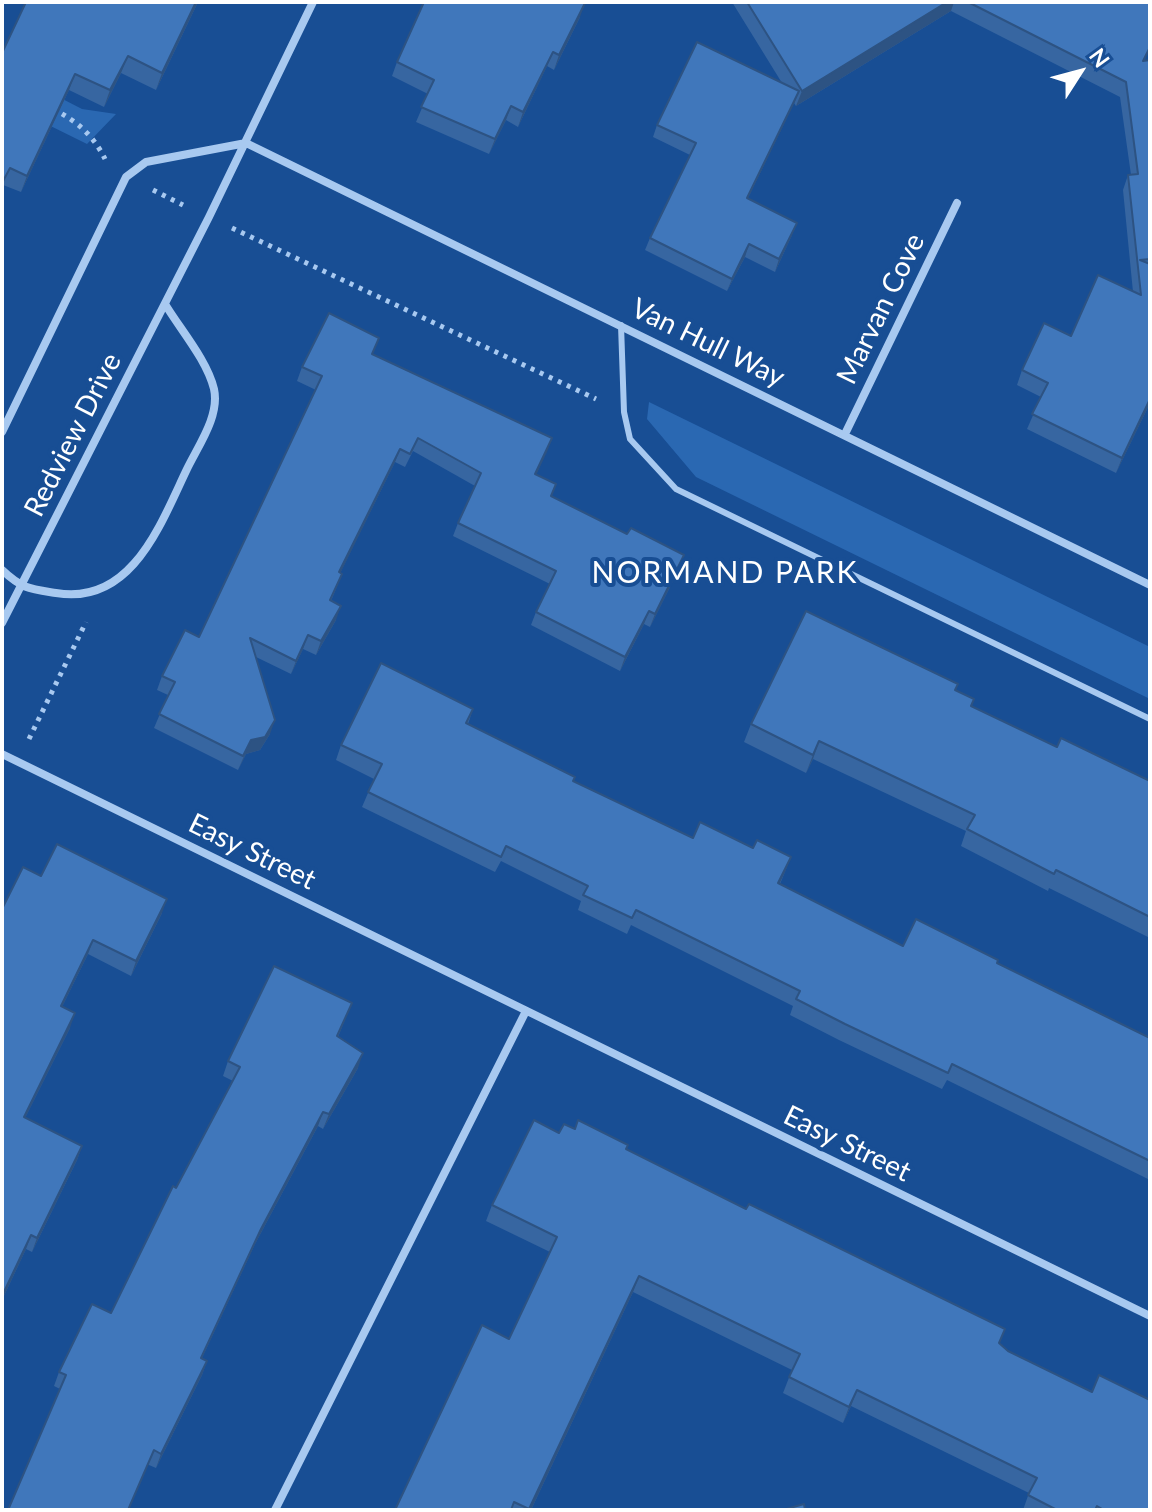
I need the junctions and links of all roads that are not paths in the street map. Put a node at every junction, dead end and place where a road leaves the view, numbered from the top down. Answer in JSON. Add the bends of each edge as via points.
{"nodes":[{"id":1,"x":313,"y":2,"type":"edge"},
{"id":2,"x":246,"y":143,"type":"junction"},
{"id":3,"x":957,"y":203,"type":"dead end"},
{"id":4,"x":165,"y":304,"type":"junction"},
{"id":5,"x":621,"y":325,"type":"junction"},
{"id":6,"x":2,"y":432,"type":"edge"},
{"id":7,"x":845,"y":434,"type":"junction"},
{"id":8,"x":2,"y":570,"type":"edge"},
{"id":9,"x":1150,"y":585,"type":"edge"},
{"id":10,"x":19,"y":587,"type":"junction"},
{"id":11,"x":2,"y":623,"type":"edge"},
{"id":12,"x":1150,"y":719,"type":"edge"},
{"id":13,"x":2,"y":754,"type":"edge"},
{"id":14,"x":526,"y":1011,"type":"junction"},
{"id":15,"x":1150,"y":1316,"type":"edge"},
{"id":16,"x":275,"y":1510,"type":"edge"}],
"edges":[{"from":1,"to":2,"type":"street","name":"Redview Drive"},
{"from":2,"to":4,"type":"street","name":"Redview Drive"},
{"from":2,"to":5,"type":"street","name":"Van Hull Way"},
{"from":2,"to":6,"type":"street","via":[[146,162],[126,177]]},
{"from":3,"to":7,"type":"street","name":"Marvan Cove"},
{"from":4,"to":10,"type":"street","name":"Redview Drive"},
{"from":4,"to":10,"type":"street","via":[[214,390],[213,416],[148,549],[102,589],[67,595]]},
{"from":5,"to":7,"type":"street","name":"Van Hull Way"},
{"from":5,"to":12,"type":"lane","via":[[630,439],[676,489]]},
{"from":7,"to":9,"type":"street","name":"Van Hull Way"},
{"from":8,"to":10,"type":"street"},
{"from":10,"to":11,"type":"street","name":"Redview Drive"},
{"from":13,"to":14,"type":"street","name":"Easy Street"},
{"from":14,"to":15,"type":"street","name":"Easy Street"},
{"from":14,"to":16,"type":"street"}]}
